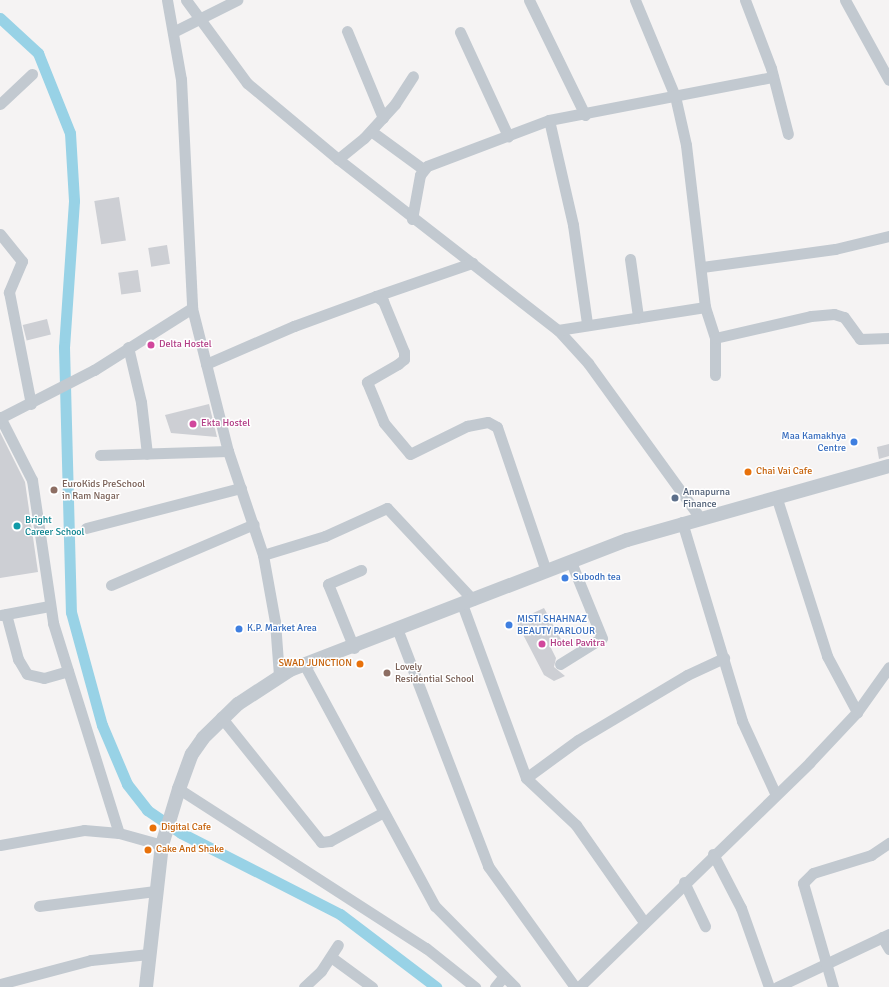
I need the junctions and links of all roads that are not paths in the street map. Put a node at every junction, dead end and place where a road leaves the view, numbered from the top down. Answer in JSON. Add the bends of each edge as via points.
{"nodes":[{"id":1,"x":167,"y":0,"type":"edge"},
{"id":2,"x":186,"y":0,"type":"edge"},
{"id":3,"x":237,"y":0,"type":"edge"},
{"id":4,"x":529,"y":0,"type":"edge"},
{"id":5,"x":635,"y":0,"type":"edge"},
{"id":6,"x":745,"y":0,"type":"edge"},
{"id":7,"x":845,"y":0,"type":"edge"},
{"id":8,"x":198,"y":19,"type":"junction"},
{"id":9,"x":173,"y":32,"type":"junction"},
{"id":10,"x":347,"y":32,"type":"dead end"},
{"id":11,"x":460,"y":32,"type":"dead end"},
{"id":12,"x":32,"y":74,"type":"dead end"},
{"id":13,"x":413,"y":76,"type":"dead end"},
{"id":14,"x":773,"y":77,"type":"junction"},
{"id":15,"x":889,"y":80,"type":"edge"},
{"id":16,"x":675,"y":96,"type":"junction"},
{"id":17,"x":0,"y":104,"type":"edge"},
{"id":18,"x":585,"y":115,"type":"junction"},
{"id":19,"x":383,"y":118,"type":"junction"},
{"id":20,"x":549,"y":120,"type":"junction"},
{"id":21,"x":371,"y":131,"type":"junction"},
{"id":22,"x":788,"y":134,"type":"dead end"},
{"id":23,"x":508,"y":136,"type":"junction"},
{"id":24,"x":338,"y":159,"type":"junction"},
{"id":25,"x":422,"y":169,"type":"junction"},
{"id":26,"x":412,"y":219,"type":"junction"},
{"id":27,"x":0,"y":234,"type":"edge"},
{"id":28,"x":889,"y":236,"type":"edge"},
{"id":29,"x":630,"y":259,"type":"dead end"},
{"id":30,"x":472,"y":263,"type":"junction"},
{"id":31,"x":702,"y":267,"type":"junction"},
{"id":32,"x":376,"y":296,"type":"junction"},
{"id":33,"x":705,"y":307,"type":"junction"},
{"id":34,"x":192,"y":308,"type":"junction"},
{"id":35,"x":638,"y":317,"type":"junction"},
{"id":36,"x":587,"y":323,"type":"junction"},
{"id":37,"x":558,"y":330,"type":"junction"},
{"id":38,"x":715,"y":338,"type":"junction"},
{"id":39,"x":889,"y":338,"type":"edge"},
{"id":40,"x":128,"y":347,"type":"junction"},
{"id":41,"x":206,"y":364,"type":"junction"},
{"id":42,"x":715,"y":375,"type":"dead end"},
{"id":43,"x":31,"y":404,"type":"junction"},
{"id":44,"x":0,"y":418,"type":"edge"},
{"id":45,"x":228,"y":451,"type":"junction"},
{"id":46,"x":147,"y":454,"type":"junction"},
{"id":47,"x":100,"y":455,"type":"dead end"},
{"id":48,"x":889,"y":466,"type":"edge"},
{"id":49,"x":241,"y":488,"type":"junction"},
{"id":50,"x":777,"y":499,"type":"junction"},
{"id":51,"x":700,"y":518,"type":"junction"},
{"id":52,"x":682,"y":522,"type":"junction"},
{"id":53,"x":254,"y":524,"type":"junction"},
{"id":54,"x":86,"y":528,"type":"dead end"},
{"id":55,"x":263,"y":555,"type":"junction"},
{"id":56,"x":571,"y":562,"type":"junction"},
{"id":57,"x":361,"y":570,"type":"dead end"},
{"id":58,"x":546,"y":572,"type":"junction"},
{"id":59,"x":111,"y":585,"type":"dead end"},
{"id":60,"x":467,"y":602,"type":"junction"},
{"id":61,"x":49,"y":606,"type":"junction"},
{"id":62,"x":3,"y":614,"type":"edge"},
{"id":63,"x":398,"y":631,"type":"junction"},
{"id":64,"x":354,"y":648,"type":"junction"},
{"id":65,"x":724,"y":658,"type":"junction"},
{"id":66,"x":560,"y":664,"type":"dead end"},
{"id":67,"x":305,"y":666,"type":"junction"},
{"id":68,"x":889,"y":667,"type":"edge"},
{"id":69,"x":68,"y":671,"type":"junction"},
{"id":70,"x":279,"y":676,"type":"junction"},
{"id":71,"x":857,"y":712,"type":"junction"},
{"id":72,"x":221,"y":717,"type":"junction"},
{"id":73,"x":526,"y":778,"type":"junction"},
{"id":74,"x":180,"y":789,"type":"junction"},
{"id":75,"x":775,"y":793,"type":"junction"},
{"id":76,"x":382,"y":813,"type":"junction"},
{"id":77,"x":119,"y":833,"type":"junction"},
{"id":78,"x":889,"y":843,"type":"edge"},
{"id":79,"x":0,"y":845,"type":"edge"},
{"id":80,"x":162,"y":845,"type":"junction"},
{"id":81,"x":713,"y":854,"type":"junction"},
{"id":82,"x":684,"y":882,"type":"junction"},
{"id":83,"x":155,"y":892,"type":"junction"},
{"id":84,"x":39,"y":906,"type":"dead end"},
{"id":85,"x":644,"y":922,"type":"junction"},
{"id":86,"x":705,"y":926,"type":"dead end"},
{"id":87,"x":886,"y":935,"type":"edge"},
{"id":88,"x":338,"y":945,"type":"dead end"},
{"id":89,"x":889,"y":949,"type":"edge"},
{"id":90,"x":149,"y":954,"type":"junction"},
{"id":91,"x":330,"y":957,"type":"junction"},
{"id":92,"x":828,"y":965,"type":"junction"},
{"id":93,"x":504,"y":976,"type":"junction"},
{"id":94,"x":0,"y":984,"type":"edge"},
{"id":95,"x":146,"y":987,"type":"edge"},
{"id":96,"x":304,"y":987,"type":"edge"},
{"id":97,"x":372,"y":987,"type":"edge"},
{"id":98,"x":475,"y":987,"type":"edge"},
{"id":99,"x":495,"y":987,"type":"edge"},
{"id":100,"x":515,"y":987,"type":"edge"},
{"id":101,"x":575,"y":987,"type":"edge"},
{"id":102,"x":580,"y":987,"type":"edge"},
{"id":103,"x":769,"y":987,"type":"edge"},
{"id":104,"x":777,"y":987,"type":"edge"},
{"id":105,"x":833,"y":987,"type":"edge"}],
"edges":[{"from":1,"to":9,"type":"street"},
{"from":2,"to":8,"type":"street"},
{"from":3,"to":8,"type":"street"},
{"from":4,"to":18,"type":"street"},
{"from":5,"to":16,"type":"street"},
{"from":6,"to":14,"type":"street"},
{"from":7,"to":15,"type":"street"},
{"from":8,"to":9,"type":"street"},
{"from":8,"to":24,"type":"street","via":[[247,83]]},
{"from":9,"to":34,"type":"street","via":[[181,86]]},
{"from":10,"to":19,"type":"street"},
{"from":11,"to":23,"type":"street"},
{"from":12,"to":17,"type":"street"},
{"from":13,"to":19,"type":"street"},
{"from":14,"to":16,"type":"street"},
{"from":14,"to":22,"type":"street"},
{"from":16,"to":18,"type":"street"},
{"from":16,"to":31,"type":"street","via":[[686,145]]},
{"from":18,"to":20,"type":"street"},
{"from":19,"to":21,"type":"street"},
{"from":20,"to":23,"type":"street"},
{"from":20,"to":36,"type":"street","via":[[573,225]]},
{"from":21,"to":24,"type":"street"},
{"from":21,"to":25,"type":"street"},
{"from":23,"to":25,"type":"street"},
{"from":24,"to":26,"type":"street"},
{"from":25,"to":26,"type":"street"},
{"from":26,"to":30,"type":"street"},
{"from":27,"to":43,"type":"street","via":[[22,261],[8,292]]},
{"from":28,"to":31,"type":"street","via":[[835,249]]},
{"from":29,"to":35,"type":"street"},
{"from":30,"to":32,"type":"street"},
{"from":30,"to":37,"type":"street"},
{"from":31,"to":33,"type":"street"},
{"from":32,"to":41,"type":"street","via":[[294,326]]},
{"from":32,"to":58,"type":"street","via":[[383,301],[404,352],[404,359],[398,364],[367,382],[384,422],[410,454],[468,426],[488,422],[497,427]]},
{"from":33,"to":35,"type":"street"},
{"from":33,"to":38,"type":"street"},
{"from":34,"to":40,"type":"street"},
{"from":34,"to":41,"type":"street"},
{"from":35,"to":36,"type":"street"},
{"from":36,"to":37,"type":"street"},
{"from":37,"to":51,"type":"street","via":[[588,363]]},
{"from":38,"to":39,"type":"street","via":[[834,314],[844,317],[860,339]]},
{"from":38,"to":42,"type":"street"},
{"from":40,"to":43,"type":"street"},
{"from":40,"to":46,"type":"street","via":[[141,402]]},
{"from":41,"to":45,"type":"street"},
{"from":43,"to":44,"type":"street"},
{"from":44,"to":61,"type":"street","via":[[24,459],[36,495]]},
{"from":45,"to":46,"type":"street"},
{"from":45,"to":49,"type":"street"},
{"from":46,"to":47,"type":"street"},
{"from":48,"to":50,"type":"street"},
{"from":49,"to":53,"type":"street"},
{"from":49,"to":54,"type":"street"},
{"from":50,"to":51,"type":"street"},
{"from":50,"to":71,"type":"street","via":[[826,656]]},
{"from":51,"to":52,"type":"street"},
{"from":52,"to":56,"type":"street"},
{"from":52,"to":65,"type":"street"},
{"from":53,"to":55,"type":"street"},
{"from":53,"to":59,"type":"street"},
{"from":55,"to":60,"type":"street","via":[[325,536],[387,508]]},
{"from":55,"to":70,"type":"street","via":[[275,622]]},
{"from":56,"to":58,"type":"street"},
{"from":56,"to":66,"type":"street","via":[[602,638]]},
{"from":57,"to":64,"type":"street","via":[[328,584]]},
{"from":58,"to":60,"type":"street"},
{"from":60,"to":63,"type":"street"},
{"from":60,"to":73,"type":"street"},
{"from":61,"to":62,"type":"street"},
{"from":61,"to":69,"type":"street"},
{"from":62,"to":69,"type":"street","via":[[18,659],[27,674],[44,678]]},
{"from":63,"to":64,"type":"street"},
{"from":63,"to":101,"type":"street","via":[[488,866]]},
{"from":64,"to":67,"type":"street"},
{"from":65,"to":73,"type":"street","via":[[687,675],[578,740]]},
{"from":65,"to":75,"type":"street","via":[[742,721]]},
{"from":67,"to":70,"type":"street"},
{"from":67,"to":76,"type":"street"},
{"from":68,"to":71,"type":"street"},
{"from":69,"to":77,"type":"street"},
{"from":70,"to":72,"type":"street"},
{"from":71,"to":75,"type":"street"},
{"from":72,"to":74,"type":"street","via":[[192,754]]},
{"from":72,"to":76,"type":"street","via":[[320,842],[330,841]]},
{"from":73,"to":85,"type":"street","via":[[576,825]]},
{"from":74,"to":80,"type":"street"},
{"from":74,"to":98,"type":"street","via":[[426,948]]},
{"from":75,"to":81,"type":"street"},
{"from":76,"to":93,"type":"street","via":[[440,914]]},
{"from":77,"to":79,"type":"street","via":[[84,830]]},
{"from":77,"to":80,"type":"street"},
{"from":78,"to":92,"type":"street","via":[[871,855],[813,873],[803,883]]},
{"from":80,"to":83,"type":"street"},
{"from":81,"to":82,"type":"street"},
{"from":81,"to":103,"type":"street","via":[[741,908]]},
{"from":82,"to":85,"type":"street"},
{"from":82,"to":86,"type":"street"},
{"from":83,"to":84,"type":"street"},
{"from":83,"to":90,"type":"street"},
{"from":85,"to":102,"type":"street"},
{"from":87,"to":89,"type":"street"},
{"from":87,"to":92,"type":"street"},
{"from":88,"to":91,"type":"street"},
{"from":90,"to":94,"type":"street","via":[[91,960]]},
{"from":90,"to":95,"type":"street"},
{"from":91,"to":96,"type":"street"},
{"from":91,"to":97,"type":"street"},
{"from":92,"to":104,"type":"street"},
{"from":92,"to":105,"type":"street"},
{"from":93,"to":99,"type":"street"},
{"from":93,"to":100,"type":"street"}]}
